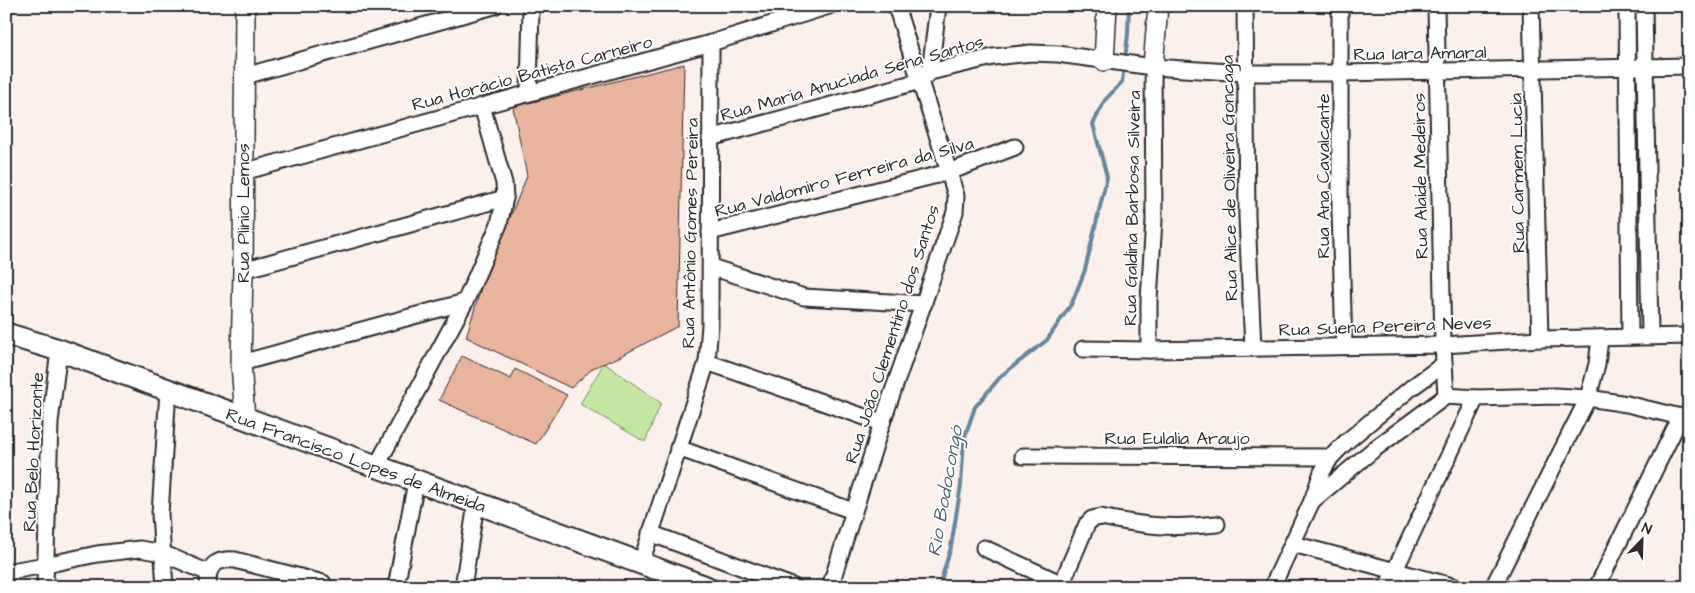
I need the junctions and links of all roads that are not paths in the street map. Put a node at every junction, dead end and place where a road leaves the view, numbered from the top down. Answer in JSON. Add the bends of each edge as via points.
{"nodes":[{"id":1,"x":245,"y":6,"type":"edge"},
{"id":2,"x":494,"y":6,"type":"edge"},
{"id":3,"x":531,"y":6,"type":"edge"},
{"id":4,"x":829,"y":6,"type":"edge"},
{"id":5,"x":896,"y":6,"type":"edge"},
{"id":6,"x":938,"y":6,"type":"edge"},
{"id":7,"x":1107,"y":6,"type":"edge"},
{"id":8,"x":1158,"y":6,"type":"edge"},
{"id":9,"x":1245,"y":6,"type":"edge"},
{"id":10,"x":1340,"y":6,"type":"edge"},
{"id":11,"x":1436,"y":6,"type":"edge"},
{"id":12,"x":1531,"y":6,"type":"edge"},
{"id":13,"x":1627,"y":6,"type":"edge"},
{"id":14,"x":1644,"y":6,"type":"edge"},
{"id":15,"x":710,"y":43,"type":"junction"},
{"id":16,"x":1107,"y":62,"type":"junction"},
{"id":17,"x":1689,"y":66,"type":"edge"},
{"id":18,"x":1146,"y":67,"type":"junction"},
{"id":19,"x":1628,"y":67,"type":"junction"},
{"id":20,"x":1645,"y":68,"type":"junction"},
{"id":21,"x":1436,"y":70,"type":"junction"},
{"id":22,"x":1534,"y":70,"type":"junction"},
{"id":23,"x":1245,"y":73,"type":"junction"},
{"id":24,"x":1341,"y":73,"type":"junction"},
{"id":25,"x":244,"y":76,"type":"junction"},
{"id":26,"x":925,"y":76,"type":"junction"},
{"id":27,"x":529,"y":92,"type":"junction"},
{"id":28,"x":482,"y":106,"type":"junction"},
{"id":29,"x":710,"y":138,"type":"junction"},
{"id":30,"x":1015,"y":147,"type":"dead end"},
{"id":31,"x":243,"y":172,"type":"junction"},
{"id":32,"x":949,"y":172,"type":"junction"},
{"id":33,"x":505,"y":198,"type":"junction"},
{"id":34,"x":710,"y":232,"type":"junction"},
{"id":35,"x":711,"y":266,"type":"junction"},
{"id":36,"x":243,"y":270,"type":"junction"},
{"id":37,"x":465,"y":302,"type":"junction"},
{"id":38,"x":924,"y":304,"type":"junction"},
{"id":39,"x":6,"y":334,"type":"edge"},
{"id":40,"x":1650,"y":336,"type":"junction"},
{"id":41,"x":1689,"y":336,"type":"edge"},
{"id":42,"x":1630,"y":337,"type":"junction"},
{"id":43,"x":1540,"y":338,"type":"junction"},
{"id":44,"x":1600,"y":338,"type":"junction"},
{"id":45,"x":1443,"y":345,"type":"junction"},
{"id":46,"x":1344,"y":346,"type":"junction"},
{"id":47,"x":1253,"y":348,"type":"junction"},
{"id":48,"x":1082,"y":349,"type":"dead end"},
{"id":49,"x":59,"y":350,"type":"junction"},
{"id":50,"x":1149,"y":350,"type":"junction"},
{"id":51,"x":707,"y":362,"type":"junction"},
{"id":52,"x":241,"y":363,"type":"junction"},
{"id":53,"x":1444,"y":364,"type":"junction"},
{"id":54,"x":168,"y":390,"type":"junction"},
{"id":55,"x":1446,"y":396,"type":"junction"},
{"id":56,"x":1476,"y":398,"type":"junction"},
{"id":57,"x":1588,"y":398,"type":"junction"},
{"id":58,"x":1685,"y":418,"type":"edge"},
{"id":59,"x":245,"y":419,"type":"junction"},
{"id":60,"x":882,"y":423,"type":"junction"},
{"id":61,"x":678,"y":448,"type":"junction"},
{"id":62,"x":1023,"y":456,"type":"dead end"},
{"id":63,"x":1331,"y":457,"type":"junction"},
{"id":64,"x":376,"y":467,"type":"junction"},
{"id":65,"x":416,"y":482,"type":"junction"},
{"id":66,"x":1312,"y":501,"type":"junction"},
{"id":67,"x":476,"y":504,"type":"junction"},
{"id":68,"x":853,"y":511,"type":"junction"},
{"id":69,"x":1217,"y":524,"type":"dead end"},
{"id":70,"x":650,"y":533,"type":"junction"},
{"id":71,"x":1293,"y":544,"type":"junction"},
{"id":72,"x":984,"y":548,"type":"dead end"},
{"id":73,"x":162,"y":553,"type":"junction"},
{"id":74,"x":641,"y":563,"type":"junction"},
{"id":75,"x":46,"y":565,"type":"junction"},
{"id":76,"x":1394,"y":571,"type":"junction"},
{"id":77,"x":6,"y":572,"type":"edge"},
{"id":78,"x":209,"y":580,"type":"edge"},
{"id":79,"x":323,"y":583,"type":"dead end"},
{"id":80,"x":1066,"y":585,"type":"edge"},
{"id":81,"x":703,"y":586,"type":"edge"},
{"id":82,"x":45,"y":587,"type":"edge"},
{"id":83,"x":165,"y":587,"type":"edge"},
{"id":84,"x":396,"y":587,"type":"edge"},
{"id":85,"x":463,"y":587,"type":"edge"},
{"id":86,"x":794,"y":587,"type":"edge"},
{"id":87,"x":830,"y":587,"type":"edge"},
{"id":88,"x":1272,"y":587,"type":"edge"},
{"id":89,"x":1387,"y":587,"type":"edge"},
{"id":90,"x":1456,"y":587,"type":"edge"},
{"id":91,"x":1493,"y":587,"type":"edge"},
{"id":92,"x":1597,"y":587,"type":"edge"}],
"edges":[{"from":1,"to":25,"type":"street","name":"Rua Plinio Lemos"},
{"from":2,"to":25,"type":"street"},
{"from":3,"to":27,"type":"street"},
{"from":4,"to":15,"type":"street","name":"Rua Horácio Batista Carneiro"},
{"from":5,"to":26,"type":"street","name":"Rua João Clementino dos Santos"},
{"from":6,"to":26,"type":"street"},
{"from":7,"to":16,"type":"street"},
{"from":8,"to":18,"type":"street"},
{"from":9,"to":23,"type":"street","name":"Rua Alice de Oliveira Goncaga"},
{"from":10,"to":24,"type":"street","name":"Rua Ana Cavalcante"},
{"from":11,"to":21,"type":"street","name":"Rua Alaíde Medeiros"},
{"from":12,"to":22,"type":"street","name":"Rua Carmem Lucia"},
{"from":13,"to":19,"type":"street"},
{"from":14,"to":20,"type":"street"},
{"from":15,"to":27,"type":"street","name":"Rua Horácio Batista Carneiro"},
{"from":15,"to":29,"type":"street","name":"Rua Antônio Gomes Pereira"},
{"from":16,"to":18,"type":"street","name":"Rua Maria Anuciada Sena Santos"},
{"from":16,"to":26,"type":"street","name":"Rua Maria Anuciada Sena Santos","via":[[1058,54],[1017,54],[992,57]]},
{"from":17,"to":20,"type":"street","name":"Rua Iara Amaral"},
{"from":18,"to":23,"type":"street","name":"Rua Iara Amaral"},
{"from":18,"to":50,"type":"street","name":"Rua Galdina Barbosa Silveira","via":[[1154,220]]},
{"from":19,"to":20,"type":"street","name":"Rua Iara Amaral"},
{"from":19,"to":22,"type":"street","name":"Rua Iara Amaral"},
{"from":19,"to":42,"type":"street"},
{"from":20,"to":40,"type":"street"},
{"from":21,"to":22,"type":"street","name":"Rua Iara Amaral"},
{"from":21,"to":24,"type":"street","name":"Rua Iara Amaral"},
{"from":21,"to":45,"type":"street","name":"Rua Alaíde Medeiros"},
{"from":22,"to":43,"type":"street","name":"Rua Carmem Lucia"},
{"from":23,"to":24,"type":"street","name":"Rua Iara Amaral"},
{"from":23,"to":47,"type":"street","name":"Rua Alice de Oliveira Goncaga"},
{"from":24,"to":46,"type":"street","name":"Rua Ana Cavalcante","via":[[1340,211]]},
{"from":25,"to":31,"type":"street","name":"Rua Plinio Lemos"},
{"from":26,"to":29,"type":"street","name":"Rua Maria Anuciada Sena Santos"},
{"from":26,"to":32,"type":"street","name":"Rua João Clementino dos Santos"},
{"from":27,"to":28,"type":"street","name":"Rua Horácio Batista Carneiro"},
{"from":28,"to":31,"type":"street","name":"Rua Horácio Batista Carneiro"},
{"from":28,"to":33,"type":"street","via":[[504,182]]},
{"from":29,"to":34,"type":"street","name":"Rua Antônio Gomes Pereira"},
{"from":30,"to":32,"type":"street","name":"Rua Valdomiro Ferreira da Silva"},
{"from":31,"to":36,"type":"street","name":"Rua Plinio Lemos"},
{"from":32,"to":34,"type":"street","name":"Rua Valdomiro Ferreira da Silva"},
{"from":32,"to":38,"type":"street","name":"Rua João Clementino dos Santos","via":[[956,196],[956,212]]},
{"from":33,"to":36,"type":"street"},
{"from":33,"to":37,"type":"street","via":[[499,224]]},
{"from":34,"to":35,"type":"street","name":"Rua Antônio Gomes Pereira"},
{"from":35,"to":38,"type":"street","via":[[804,297]]},
{"from":35,"to":51,"type":"street","name":"Rua Antônio Gomes Pereira"},
{"from":36,"to":52,"type":"street","name":"Rua Plinio Lemos"},
{"from":37,"to":52,"type":"street"},
{"from":37,"to":64,"type":"street"},
{"from":38,"to":60,"type":"street","name":"Rua João Clementino dos Santos"},
{"from":39,"to":49,"type":"main road","name":"Rua Francisco Lopes de Almeida"},
{"from":40,"to":41,"type":"street","name":"Rua Suena Pereira Neves"},
{"from":40,"to":42,"type":"street","name":"Rua Suena Pereira Neves"},
{"from":42,"to":44,"type":"street","name":"Rua Suena Pereira Neves"},
{"from":43,"to":44,"type":"street","name":"Rua Suena Pereira Neves"},
{"from":43,"to":45,"type":"street","name":"Rua Suena Pereira Neves"},
{"from":44,"to":57,"type":"street","via":[[1598,364]]},
{"from":45,"to":46,"type":"street","name":"Rua Suena Pereira Neves"},
{"from":45,"to":53,"type":"street","name":"Rua Alaíde Medeiros"},
{"from":46,"to":47,"type":"street","name":"Rua Suena Pereira Neves"},
{"from":47,"to":50,"type":"street","name":"Rua Suena Pereira Neves"},
{"from":48,"to":50,"type":"street","name":"Rua Suena Pereira Neves"},
{"from":49,"to":54,"type":"main road","name":"Rua Francisco Lopes de Almeida"},
{"from":49,"to":75,"type":"street","name":"Rua Belo Horizonte","via":[[50,422]]},
{"from":51,"to":60,"type":"street"},
{"from":51,"to":61,"type":"street","name":"Rua Antônio Gomes Pereira"},
{"from":52,"to":59,"type":"street","name":"Rua Plinio Lemos"},
{"from":53,"to":55,"type":"street","name":"Rua Alaíde Medeiros"},
{"from":53,"to":63,"type":"street"},
{"from":54,"to":59,"type":"main road","name":"Rua Francisco Lopes de Almeida"},
{"from":54,"to":73,"type":"street","via":[[160,514]]},
{"from":55,"to":56,"type":"street"},
{"from":55,"to":66,"type":"street","via":[[1373,450]]},
{"from":56,"to":57,"type":"street"},
{"from":56,"to":76,"type":"street"},
{"from":57,"to":58,"type":"street"},
{"from":57,"to":91,"type":"street"},
{"from":58,"to":92,"type":"street"},
{"from":59,"to":64,"type":"main road","name":"Rua Francisco Lopes de Almeida"},
{"from":60,"to":68,"type":"street","name":"Rua João Clementino dos Santos"},
{"from":61,"to":68,"type":"street"},
{"from":61,"to":70,"type":"street","name":"Rua Antônio Gomes Pereira"},
{"from":62,"to":63,"type":"street","name":"Rua Eulalia Araujo"},
{"from":63,"to":66,"type":"street"},
{"from":64,"to":65,"type":"main road","name":"Rua Francisco Lopes de Almeida"},
{"from":65,"to":67,"type":"main road","name":"Rua Francisco Lopes de Almeida"},
{"from":65,"to":84,"type":"street"},
{"from":66,"to":71,"type":"street"},
{"from":67,"to":74,"type":"main road","name":"Rua Francisco Lopes de Almeida"},
{"from":67,"to":85,"type":"street"},
{"from":68,"to":87,"type":"street","name":"Rua João Clementino dos Santos"},
{"from":69,"to":80,"type":"street","via":[[1168,527],[1101,517],[1092,520]]},
{"from":70,"to":74,"type":"street","name":"Rua Antônio Gomes Pereira"},
{"from":70,"to":86,"type":"street"},
{"from":71,"to":76,"type":"street"},
{"from":71,"to":88,"type":"street"},
{"from":72,"to":80,"type":"street"},
{"from":73,"to":75,"type":"street","via":[[118,550]]},
{"from":73,"to":78,"type":"street"},
{"from":73,"to":83,"type":"street"},
{"from":74,"to":81,"type":"main road","name":"Rua Francisco Lopes de Almeida"},
{"from":75,"to":77,"type":"street"},
{"from":75,"to":82,"type":"street","name":"Rua Belo Horizonte"},
{"from":76,"to":89,"type":"street"},
{"from":76,"to":90,"type":"street"},
{"from":78,"to":79,"type":"street","via":[[217,562],[225,559]]}]}
